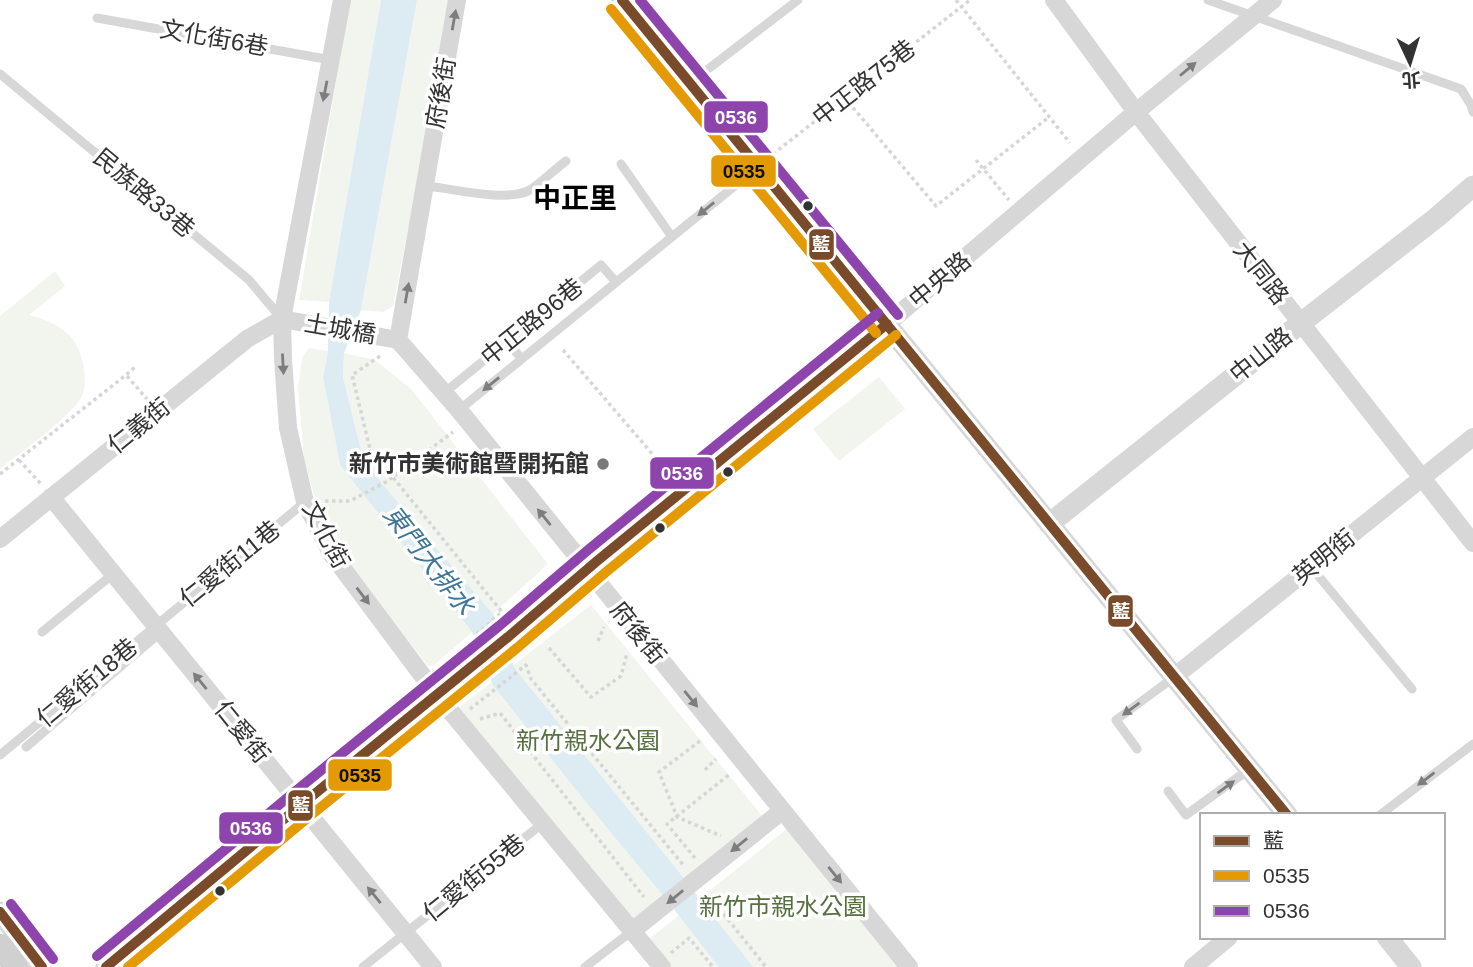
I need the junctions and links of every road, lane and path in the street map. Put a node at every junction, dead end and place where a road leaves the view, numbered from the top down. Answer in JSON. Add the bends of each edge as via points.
{"nodes":[{"id":1,"x":342,"y":0,"type":"edge"},
{"id":2,"x":457,"y":0,"type":"edge"},
{"id":3,"x":622,"y":0,"type":"edge"},
{"id":4,"x":798,"y":0,"type":"edge"},
{"id":5,"x":956,"y":0,"type":"edge"},
{"id":6,"x":970,"y":0,"type":"edge"},
{"id":7,"x":1054,"y":0,"type":"edge"},
{"id":8,"x":1208,"y":0,"type":"edge"},
{"id":9,"x":1272,"y":0,"type":"edge"},
{"id":10,"x":962,"y":7,"type":"junction"},
{"id":11,"x":1253,"y":15,"type":"junction"},
{"id":12,"x":97,"y":18,"type":"dead end"},
{"id":13,"x":331,"y":60,"type":"junction"},
{"id":14,"x":0,"y":74,"type":"edge"},
{"id":15,"x":690,"y":83,"type":"junction"},
{"id":16,"x":844,"y":97,"type":"junction"},
{"id":17,"x":1473,"y":112,"type":"edge"},
{"id":18,"x":1136,"y":113,"type":"junction"},
{"id":19,"x":1049,"y":117,"type":"junction"},
{"id":20,"x":1082,"y":158,"type":"junction"},
{"id":21,"x":566,"y":160,"type":"dead end"},
{"id":22,"x":976,"y":160,"type":"dead end"},
{"id":23,"x":621,"y":164,"type":"dead end"},
{"id":24,"x":759,"y":166,"type":"junction"},
{"id":25,"x":982,"y":168,"type":"junction"},
{"id":26,"x":425,"y":186,"type":"junction"},
{"id":27,"x":1473,"y":186,"type":"edge"},
{"id":28,"x":1019,"y":212,"type":"junction"},
{"id":29,"x":672,"y":237,"type":"junction"},
{"id":30,"x":616,"y":282,"type":"junction"},
{"id":31,"x":282,"y":319,"type":"junction"},
{"id":32,"x":1301,"y":323,"type":"junction"},
{"id":33,"x":887,"y":324,"type":"junction"},
{"id":34,"x":398,"y":340,"type":"junction"},
{"id":35,"x":507,"y":342,"type":"junction"},
{"id":36,"x":563,"y":351,"type":"dead end"},
{"id":37,"x":380,"y":356,"type":"dead end"},
{"id":38,"x":522,"y":359,"type":"junction"},
{"id":39,"x":135,"y":367,"type":"dead end"},
{"id":40,"x":126,"y":375,"type":"junction"},
{"id":41,"x":444,"y":393,"type":"junction"},
{"id":42,"x":459,"y":410,"type":"junction"},
{"id":43,"x":158,"y":411,"type":"junction"},
{"id":44,"x":453,"y":432,"type":"dead end"},
{"id":45,"x":1473,"y":437,"type":"edge"},
{"id":46,"x":19,"y":460,"type":"junction"},
{"id":47,"x":667,"y":471,"type":"dead end"},
{"id":48,"x":0,"y":474,"type":"edge"},
{"id":49,"x":391,"y":478,"type":"junction"},
{"id":50,"x":1422,"y":478,"type":"junction"},
{"id":51,"x":51,"y":497,"type":"junction"},
{"id":52,"x":305,"y":502,"type":"junction"},
{"id":53,"x":1049,"y":524,"type":"junction"},
{"id":54,"x":0,"y":539,"type":"edge"},
{"id":55,"x":1473,"y":544,"type":"edge"},
{"id":56,"x":1311,"y":567,"type":"junction"},
{"id":57,"x":587,"y":570,"type":"junction"},
{"id":58,"x":113,"y":574,"type":"junction"},
{"id":59,"x":604,"y":626,"type":"dead end"},
{"id":60,"x":158,"y":629,"type":"junction"},
{"id":61,"x":42,"y":632,"type":"dead end"},
{"id":62,"x":471,"y":639,"type":"dead end"},
{"id":63,"x":598,"y":641,"type":"dead end"},
{"id":64,"x":549,"y":648,"type":"dead end"},
{"id":65,"x":627,"y":653,"type":"dead end"},
{"id":66,"x":1174,"y":677,"type":"junction"},
{"id":67,"x":1412,"y":689,"type":"dead end"},
{"id":68,"x":438,"y":695,"type":"junction"},
{"id":69,"x":466,"y":713,"type":"dead end"},
{"id":70,"x":471,"y":722,"type":"dead end"},
{"id":71,"x":701,"y":741,"type":"dead end"},
{"id":72,"x":1473,"y":744,"type":"edge"},
{"id":73,"x":1137,"y":749,"type":"dead end"},
{"id":74,"x":0,"y":755,"type":"edge"},
{"id":75,"x":716,"y":759,"type":"dead end"},
{"id":76,"x":1250,"y":769,"type":"junction"},
{"id":77,"x":705,"y":770,"type":"dead end"},
{"id":78,"x":730,"y":774,"type":"dead end"},
{"id":79,"x":1168,"y":791,"type":"dead end"},
{"id":80,"x":301,"y":805,"type":"junction"},
{"id":81,"x":782,"y":810,"type":"junction"},
{"id":82,"x":1285,"y":813,"type":"edge"},
{"id":83,"x":1383,"y":813,"type":"edge"},
{"id":84,"x":677,"y":817,"type":"junction"},
{"id":85,"x":543,"y":823,"type":"junction"},
{"id":86,"x":722,"y":836,"type":"dead end"},
{"id":87,"x":684,"y":866,"type":"dead end"},
{"id":88,"x":700,"y":878,"type":"junction"},
{"id":89,"x":644,"y":897,"type":"dead end"},
{"id":90,"x":0,"y":912,"type":"edge"},
{"id":91,"x":632,"y":931,"type":"junction"},
{"id":92,"x":405,"y":933,"type":"junction"},
{"id":93,"x":1227,"y":939,"type":"edge"},
{"id":94,"x":1389,"y":939,"type":"edge"},
{"id":95,"x":0,"y":946,"type":"edge"},
{"id":96,"x":663,"y":963,"type":"edge"},
{"id":97,"x":16,"y":967,"type":"edge"},
{"id":98,"x":43,"y":967,"type":"edge"},
{"id":99,"x":106,"y":967,"type":"edge"},
{"id":100,"x":363,"y":967,"type":"edge"},
{"id":101,"x":433,"y":967,"type":"edge"},
{"id":102,"x":585,"y":967,"type":"edge"},
{"id":103,"x":713,"y":967,"type":"edge"},
{"id":104,"x":766,"y":967,"type":"edge"},
{"id":105,"x":909,"y":967,"type":"edge"},
{"id":106,"x":1193,"y":967,"type":"edge"},
{"id":107,"x":1411,"y":967,"type":"edge"}],
"edges":[{"from":1,"to":13,"type":"street","name":"文化街"},
{"from":26,"to":2,"type":"street","name":"府後街","one_way":true},
{"from":3,"to":15,"type":"street"},
{"from":4,"to":15,"type":"lane"},
{"from":5,"to":10,"type":"path"},
{"from":6,"to":10,"type":"path","name":"中正路75巷"},
{"from":7,"to":18,"type":"street","name":"大同路"},
{"from":8,"to":11,"type":"lane"},
{"from":9,"to":11,"type":"street","name":"中央路"},
{"from":10,"to":16,"type":"path","name":"中正路75巷"},
{"from":10,"to":19,"type":"path"},
{"from":11,"to":17,"type":"lane","via":[[1461,89]]},
{"from":18,"to":11,"type":"street","name":"中央路","one_way":true},
{"from":12,"to":13,"type":"lane","name":"文化街6巷"},
{"from":13,"to":31,"type":"street","name":"文化街","one_way":true},
{"from":14,"to":31,"type":"lane","name":"民族路33巷","via":[[249,280]]},
{"from":15,"to":24,"type":"street"},
{"from":16,"to":24,"type":"path","name":"中正路75巷"},
{"from":16,"to":25,"type":"path","via":[[936,206]]},
{"from":18,"to":20,"type":"street","name":"中央路"},
{"from":18,"to":32,"type":"street","name":"大同路"},
{"from":19,"to":20,"type":"path"},
{"from":19,"to":25,"type":"path"},
{"from":20,"to":28,"type":"street","name":"中央路"},
{"from":21,"to":26,"type":"lane","via":[[528,191],[510,195]]},
{"from":22,"to":25,"type":"path"},
{"from":23,"to":29,"type":"lane"},
{"from":24,"to":29,"type":"lane","name":"中正路96巷","one_way":true},
{"from":24,"to":33,"type":"street"},
{"from":25,"to":28,"type":"path"},
{"from":34,"to":26,"type":"street","name":"府後街","one_way":true},
{"from":27,"to":32,"type":"street","name":"中山路"},
{"from":28,"to":33,"type":"street","name":"中央路"},
{"from":29,"to":30,"type":"lane","name":"中正路96巷"},
{"from":30,"to":35,"type":"lane","name":"中正路96巷","via":[[601,265]]},
{"from":30,"to":38,"type":"lane","name":"中正路96巷"},
{"from":31,"to":34,"type":"street","name":"土城橋"},
{"from":31,"to":43,"type":"street","name":"仁義街","via":[[247,339]]},
{"from":31,"to":52,"type":"street","name":"文化街","one_way":true,"via":[[288,428]]},
{"from":32,"to":50,"type":"street","name":"大同路"},
{"from":32,"to":53,"type":"street","name":"中山路"},
{"from":33,"to":53,"type":"street"},
{"from":33,"to":57,"type":"street","name":"中央路"},
{"from":34,"to":41,"type":"street","name":"府後街"},
{"from":35,"to":38,"type":"lane"},
{"from":35,"to":41,"type":"lane","name":"中正路96巷"},
{"from":36,"to":47,"type":"path"},
{"from":37,"to":49,"type":"path","via":[[352,375],[370,449]]},
{"from":38,"to":42,"type":"lane","name":"中正路96巷","one_way":true},
{"from":39,"to":40,"type":"path"},
{"from":40,"to":43,"type":"path"},
{"from":40,"to":46,"type":"path"},
{"from":41,"to":42,"type":"street","name":"府後街"},
{"from":57,"to":42,"type":"street","name":"府後街","one_way":true},
{"from":43,"to":51,"type":"street","name":"仁義街"},
{"from":44,"to":49,"type":"path"},
{"from":45,"to":50,"type":"street","name":"英明街"},
{"from":46,"to":48,"type":"path"},
{"from":46,"to":51,"type":"path"},
{"from":49,"to":52,"type":"path","via":[[350,501]]},
{"from":49,"to":62,"type":"path","via":[[502,612]]},
{"from":50,"to":55,"type":"street","name":"大同路"},
{"from":50,"to":56,"type":"street","name":"英明街"},
{"from":51,"to":54,"type":"street","name":"仁義街"},
{"from":51,"to":58,"type":"street","name":"仁愛街"},
{"from":52,"to":60,"type":"lane","name":"仁愛街11巷"},
{"from":52,"to":68,"type":"street","name":"文化街","one_way":true,"via":[[331,553]]},
{"from":53,"to":66,"type":"street"},
{"from":56,"to":66,"type":"street","name":"英明街"},
{"from":56,"to":67,"type":"lane"},
{"from":57,"to":68,"type":"street","name":"中央路"},
{"from":57,"to":81,"type":"street","name":"府後街","one_way":true},
{"from":58,"to":60,"type":"street","name":"仁愛街"},
{"from":58,"to":61,"type":"lane"},
{"from":59,"to":63,"type":"path"},
{"from":60,"to":74,"type":"lane","name":"仁愛街11巷","via":[[23,743]]},
{"from":80,"to":60,"type":"street","name":"仁愛街","one_way":true},
{"from":64,"to":65,"type":"path","via":[[591,697],[621,676]]},
{"from":66,"to":73,"type":"lane","one_way":true,"via":[[1116,720]]},
{"from":66,"to":76,"type":"street"},
{"from":68,"to":80,"type":"street"},
{"from":68,"to":85,"type":"street","name":"文化街"},
{"from":69,"to":87,"type":"path","via":[[526,665],[531,679]]},
{"from":70,"to":89,"type":"path","via":[[500,713]]},
{"from":71,"to":84,"type":"path","via":[[659,772]]},
{"from":72,"to":83,"type":"lane","one_way":true},
{"from":75,"to":77,"type":"path"},
{"from":79,"to":76,"type":"lane","one_way":true,"via":[[1186,815]]},
{"from":76,"to":82,"type":"street"},
{"from":78,"to":84,"type":"path"},
{"from":92,"to":80,"type":"street","name":"仁愛街","one_way":true},
{"from":80,"to":99,"type":"street"},
{"from":81,"to":88,"type":"street","one_way":true},
{"from":81,"to":105,"type":"street","name":"府後街","one_way":true},
{"from":84,"to":86,"type":"path"},
{"from":84,"to":88,"type":"path","via":[[667,824]]},
{"from":85,"to":91,"type":"street","name":"文化街"},
{"from":85,"to":92,"type":"lane","name":"仁愛街55巷"},
{"from":88,"to":91,"type":"street","one_way":true},
{"from":88,"to":104,"type":"path"},
{"from":90,"to":98,"type":"street"},
{"from":91,"to":96,"type":"street","name":"文化街"},
{"from":91,"to":102,"type":"lane"},
{"from":92,"to":100,"type":"lane","name":"仁愛街55巷"},
{"from":92,"to":101,"type":"street","name":"仁愛街"},
{"from":93,"to":106,"type":"street"},
{"from":94,"to":107,"type":"street"},
{"from":95,"to":97,"type":"main road"},
{"from":96,"to":103,"type":"path","via":[[689,938]]}]}
